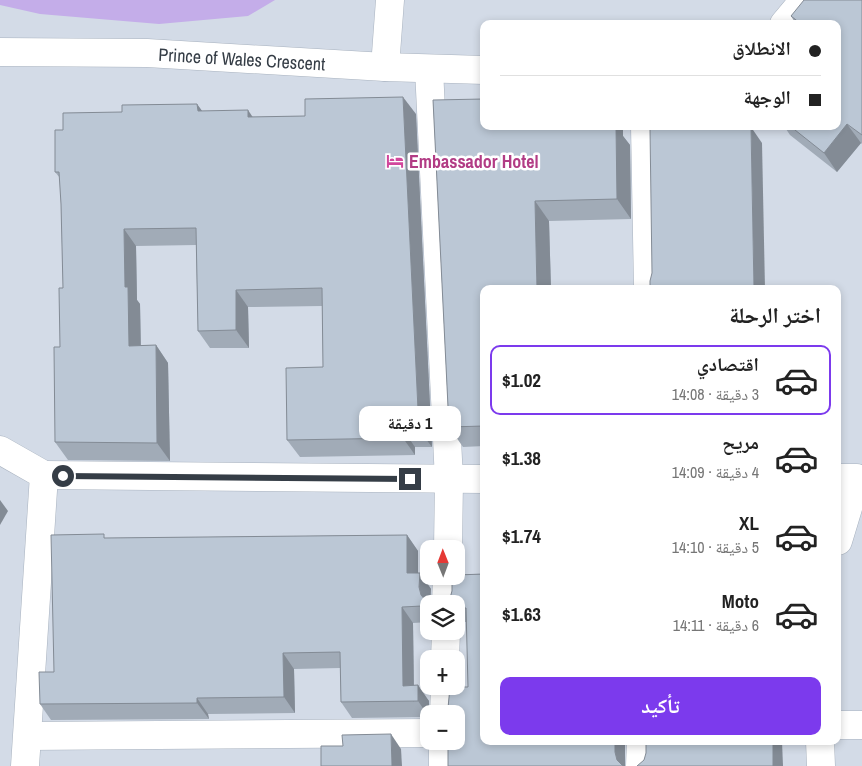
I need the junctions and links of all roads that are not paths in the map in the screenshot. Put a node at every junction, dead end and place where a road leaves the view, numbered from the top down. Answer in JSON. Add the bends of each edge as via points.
{"nodes":[{"id":1,"x":390,"y":0,"type":"edge"},
{"id":2,"x":804,"y":0,"type":"edge"},
{"id":3,"x":787,"y":20,"type":"edge"},
{"id":4,"x":0,"y":52,"type":"edge"},
{"id":5,"x":385,"y":67,"type":"junction"},
{"id":6,"x":429,"y":69,"type":"junction"},
{"id":7,"x":480,"y":70,"type":"edge"},
{"id":8,"x":645,"y":130,"type":"edge"},
{"id":9,"x":648,"y":285,"type":"edge"},
{"id":10,"x":0,"y":450,"type":"edge"},
{"id":11,"x":44,"y":475,"type":"junction"},
{"id":12,"x":855,"y":478,"type":"edge"},
{"id":13,"x":480,"y":479,"type":"edge"},
{"id":14,"x":449,"y":480,"type":"junction"},
{"id":15,"x":841,"y":530,"type":"edge"},
{"id":16,"x":448,"y":540,"type":"edge"},
{"id":17,"x":841,"y":725,"type":"edge"},
{"id":18,"x":862,"y":725,"type":"edge"},
{"id":19,"x":420,"y":733,"type":"edge"},
{"id":20,"x":28,"y":736,"type":"junction"},
{"id":21,"x":641,"y":745,"type":"edge"},
{"id":22,"x":820,"y":745,"type":"edge"},
{"id":23,"x":443,"y":750,"type":"edge"},
{"id":24,"x":25,"y":766,"type":"edge"},
{"id":25,"x":443,"y":766,"type":"edge"},
{"id":26,"x":640,"y":766,"type":"edge"},
{"id":27,"x":820,"y":766,"type":"edge"}],
"edges":[{"from":1,"to":5,"type":"street"},
{"from":2,"to":3,"type":"street"},
{"from":4,"to":5,"type":"street","name":"Prince of Wales Crescent","via":[[147,53]]},
{"from":5,"to":6,"type":"street","name":"Prince of Wales Crescent"},
{"from":6,"to":7,"type":"street","name":"Prince of Wales Crescent"},
{"from":6,"to":14,"type":"street"},
{"from":8,"to":9,"type":"street"},
{"from":10,"to":11,"type":"street"},
{"from":11,"to":14,"type":"street"},
{"from":11,"to":20,"type":"street"},
{"from":12,"to":15,"type":"street"},
{"from":13,"to":14,"type":"street"},
{"from":14,"to":16,"type":"street"},
{"from":17,"to":18,"type":"street"},
{"from":19,"to":20,"type":"street"},
{"from":20,"to":24,"type":"street"},
{"from":21,"to":26,"type":"street"},
{"from":22,"to":27,"type":"street"},
{"from":23,"to":25,"type":"street"}]}
